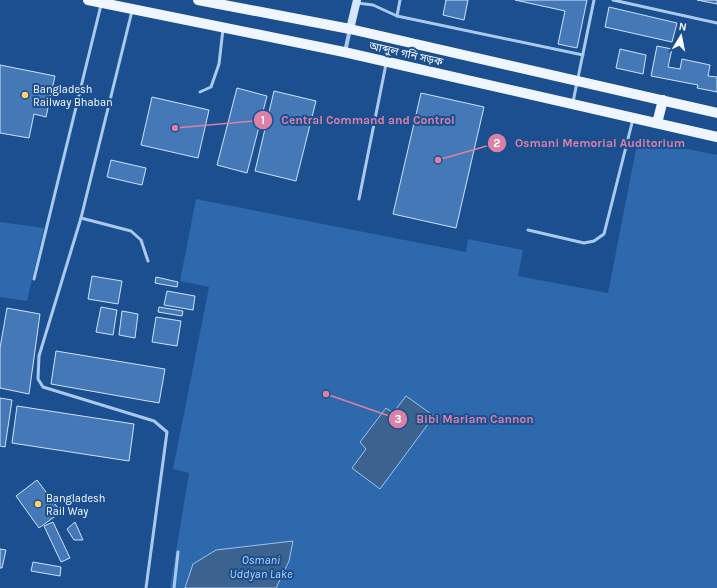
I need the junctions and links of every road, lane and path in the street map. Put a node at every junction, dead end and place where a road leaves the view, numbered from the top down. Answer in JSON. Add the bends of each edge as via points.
{"nodes":[{"id":1,"x":88,"y":0,"type":"edge"},
{"id":2,"x":198,"y":0,"type":"edge"},
{"id":3,"x":400,"y":0,"type":"edge"},
{"id":4,"x":594,"y":0,"type":"edge"},
{"id":5,"x":613,"y":0,"type":"edge"},
{"id":6,"x":357,"y":1,"type":"edge"},
{"id":7,"x":101,"y":3,"type":"junction"},
{"id":8,"x":133,"y":9,"type":"junction"},
{"id":9,"x":397,"y":16,"type":"junction"},
{"id":10,"x":717,"y":23,"type":"edge"},
{"id":11,"x":223,"y":28,"type":"junction"},
{"id":12,"x":350,"y":29,"type":"junction"},
{"id":13,"x":344,"y":52,"type":"junction"},
{"id":14,"x":583,"y":55,"type":"junction"},
{"id":15,"x":387,"y":62,"type":"junction"},
{"id":16,"x":577,"y":81,"type":"junction"},
{"id":17,"x":200,"y":92,"type":"dead end"},
{"id":18,"x":663,"y":100,"type":"junction"},
{"id":19,"x":572,"y":104,"type":"junction"},
{"id":20,"x":717,"y":113,"type":"edge"},
{"id":21,"x":633,"y":117,"type":"junction"},
{"id":22,"x":657,"y":123,"type":"junction"},
{"id":23,"x":717,"y":137,"type":"edge"},
{"id":24,"x":359,"y":199,"type":"dead end"},
{"id":25,"x":81,"y":218,"type":"junction"},
{"id":26,"x":528,"y":230,"type":"dead end"},
{"id":27,"x":148,"y":261,"type":"dead end"},
{"id":28,"x":34,"y":279,"type":"dead end"},
{"id":29,"x":178,"y":552,"type":"dead end"},
{"id":30,"x":146,"y":588,"type":"edge"},
{"id":31,"x":174,"y":588,"type":"edge"}],
"edges":[{"from":1,"to":7,"type":"main road","name":"আব্দুল গনি সড়ক"},
{"from":2,"to":12,"type":"main road","name":"আব্দুল গনি সড়ক"},
{"from":3,"to":9,"type":"lane"},
{"from":4,"to":14,"type":"lane"},
{"from":5,"to":10,"type":"lane"},
{"from":6,"to":9,"type":"lane"},
{"from":6,"to":12,"type":"street"},
{"from":7,"to":8,"type":"main road","name":"আব্দুল গনি সড়ক"},
{"from":7,"to":28,"type":"lane"},
{"from":8,"to":11,"type":"main road","name":"আব্দুল গনি সড়ক"},
{"from":8,"to":25,"type":"lane"},
{"from":9,"to":14,"type":"lane"},
{"from":11,"to":13,"type":"main road","name":"আব্দুল গনি সড়ক"},
{"from":11,"to":17,"type":"lane","via":[[219,64],[211,87]]},
{"from":12,"to":13,"type":"street"},
{"from":12,"to":16,"type":"main road","name":"আব্দুল গনি সড়ক"},
{"from":13,"to":15,"type":"main road","name":"আব্দুল গনি সড়ক"},
{"from":14,"to":16,"type":"lane"},
{"from":15,"to":19,"type":"main road","name":"আব্দুল গনি সড়ক"},
{"from":15,"to":24,"type":"lane"},
{"from":16,"to":18,"type":"main road","name":"আব্দুল গনি সড়ক"},
{"from":16,"to":19,"type":"lane"},
{"from":18,"to":20,"type":"main road","name":"আব্দুল গনি সড়ক"},
{"from":18,"to":22,"type":"main road"},
{"from":19,"to":21,"type":"main road","name":"আব্দুল গনি সড়ক"},
{"from":21,"to":22,"type":"main road","name":"আব্দুল গনি সড়ক"},
{"from":21,"to":26,"type":"lane","via":[[604,234],[594,241],[584,243]]},
{"from":22,"to":23,"type":"main road","name":"আব্দুল গনি সড়ক"},
{"from":25,"to":27,"type":"lane","via":[[131,231],[141,240]]},
{"from":25,"to":30,"type":"lane","via":[[39,356],[38,379],[43,387],[154,421],[167,432]]},
{"from":29,"to":31,"type":"lane"}]}
